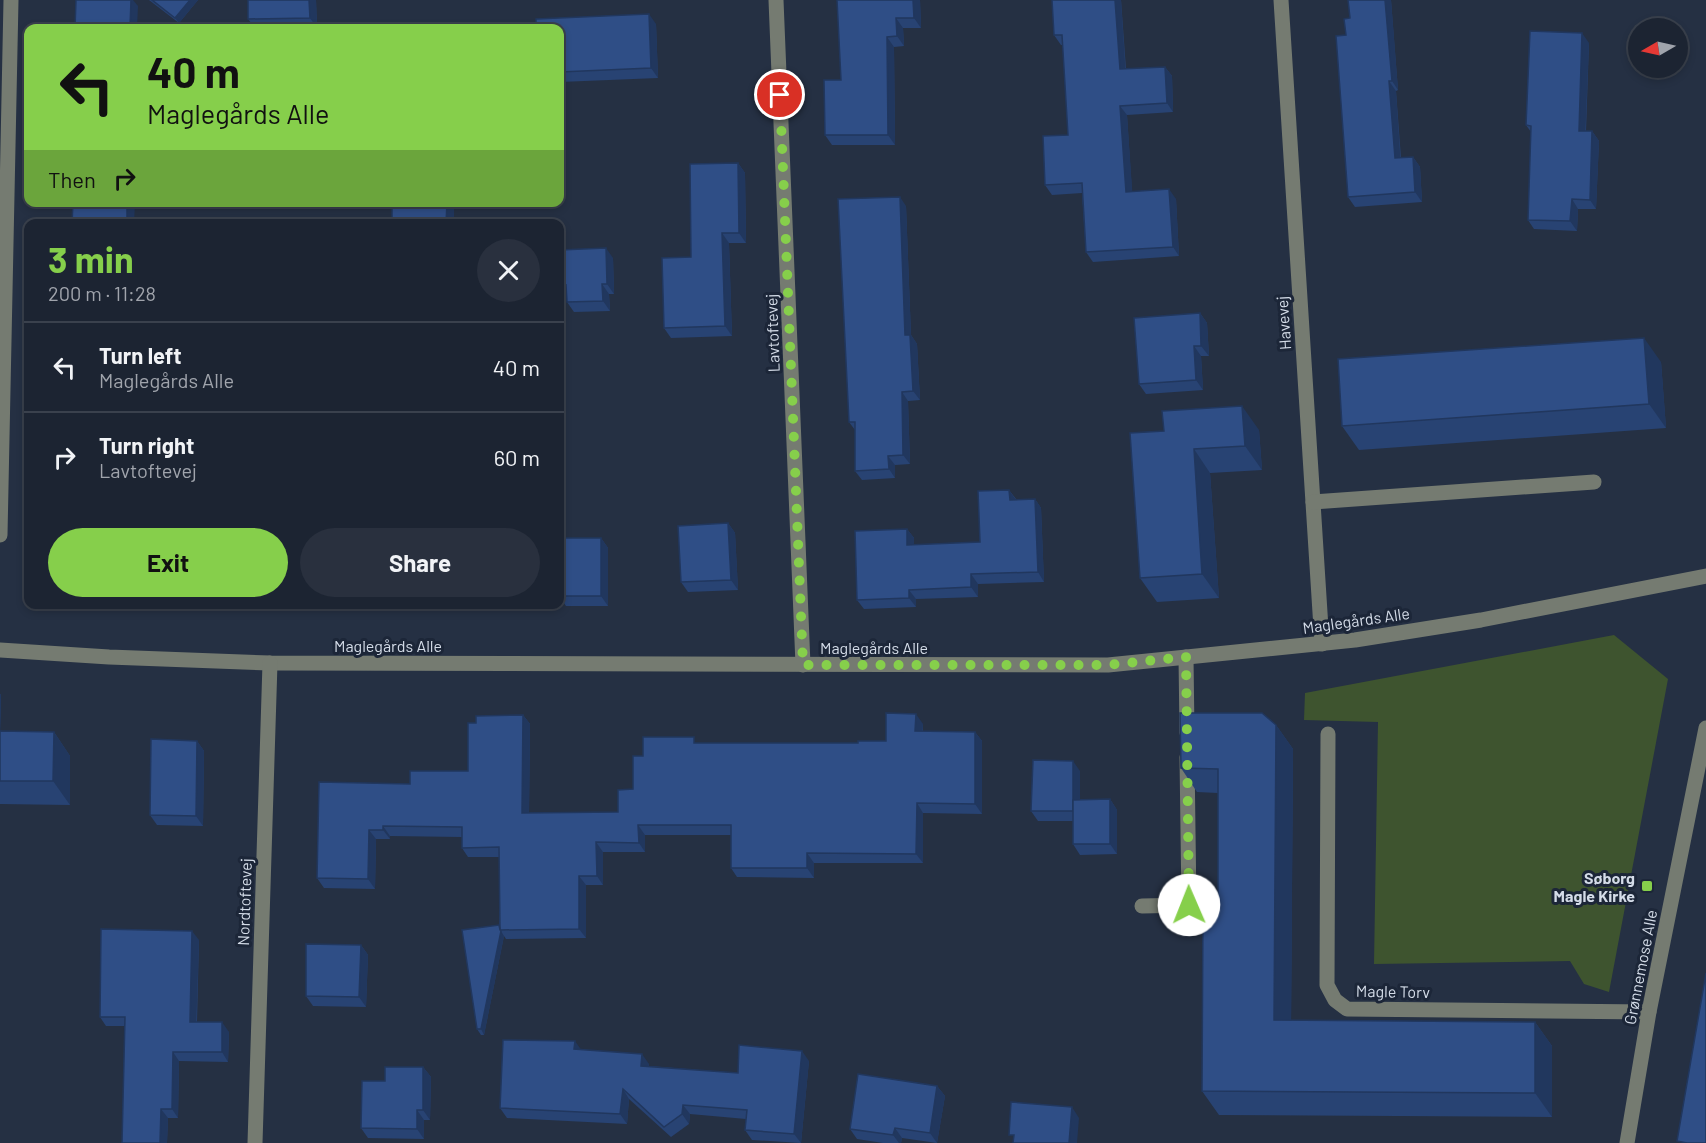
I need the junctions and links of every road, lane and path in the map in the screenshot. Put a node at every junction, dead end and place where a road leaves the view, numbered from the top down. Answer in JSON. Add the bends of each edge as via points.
{"nodes":[{"id":1,"x":11,"y":0,"type":"edge"},
{"id":2,"x":776,"y":0,"type":"edge"},
{"id":3,"x":1281,"y":0,"type":"edge"},
{"id":4,"x":1594,"y":482,"type":"dead end"},
{"id":5,"x":1313,"y":502,"type":"junction"},
{"id":6,"x":0,"y":535,"type":"edge"},
{"id":7,"x":1706,"y":576,"type":"edge"},
{"id":8,"x":1322,"y":644,"type":"junction"},
{"id":9,"x":0,"y":650,"type":"edge"},
{"id":10,"x":1186,"y":657,"type":"junction"},
{"id":11,"x":270,"y":663,"type":"junction"},
{"id":12,"x":803,"y":665,"type":"junction"},
{"id":13,"x":1706,"y":728,"type":"edge"},
{"id":14,"x":1328,"y":734,"type":"dead end"},
{"id":15,"x":1142,"y":906,"type":"dead end"},
{"id":16,"x":1649,"y":1012,"type":"junction"},
{"id":17,"x":255,"y":1143,"type":"edge"},
{"id":18,"x":1627,"y":1143,"type":"edge"}],
"edges":[{"from":1,"to":6,"type":"street"},
{"from":2,"to":12,"type":"street","name":"Lavtoftevej"},
{"from":3,"to":5,"type":"street","name":"Havevej"},
{"from":4,"to":5,"type":"street"},
{"from":5,"to":8,"type":"street","name":"Havevej"},
{"from":7,"to":8,"type":"street","name":"Maglegårds Alle","via":[[1481,620]]},
{"from":8,"to":10,"type":"street","name":"Maglegårds Alle"},
{"from":9,"to":11,"type":"street","name":"Maglegårds Alle"},
{"from":10,"to":12,"type":"street","name":"Maglegårds Alle","via":[[1107,665]]},
{"from":10,"to":15,"type":"street","via":[[1189,905]]},
{"from":11,"to":12,"type":"street","name":"Maglegårds Alle"},
{"from":11,"to":17,"type":"street","name":"Nordtoftevej"},
{"from":13,"to":16,"type":"street","name":"Grønnemose Alle"},
{"from":14,"to":16,"type":"street","name":"Magle Torv","via":[[1327,985],[1335,1000],[1347,1009]]},
{"from":16,"to":18,"type":"street","name":"Grønnemose Alle"}]}
